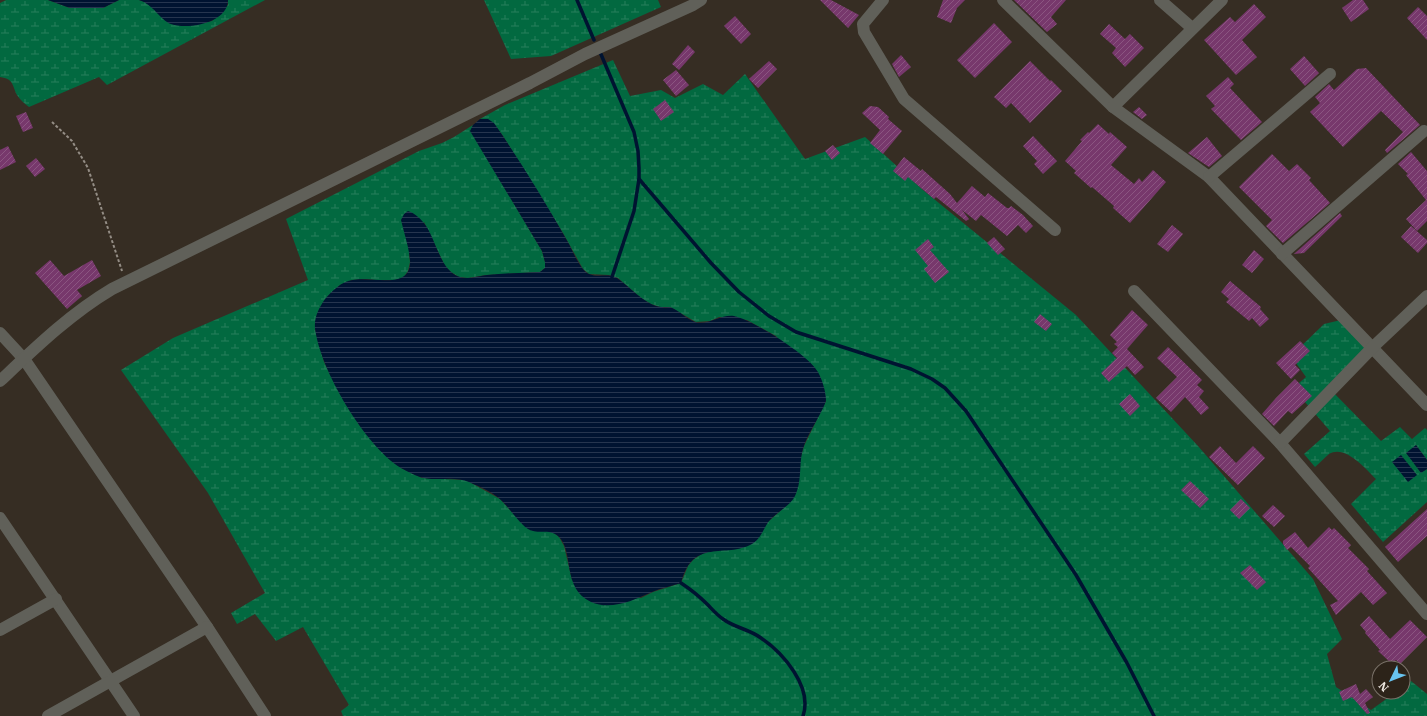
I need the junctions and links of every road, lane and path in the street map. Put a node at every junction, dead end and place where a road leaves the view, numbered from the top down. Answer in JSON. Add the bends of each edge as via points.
{"nodes":[{"id":1,"x":701,"y":0,"type":"edge"},
{"id":2,"x":883,"y":0,"type":"edge"},
{"id":3,"x":1003,"y":0,"type":"edge"},
{"id":4,"x":1160,"y":0,"type":"edge"},
{"id":5,"x":1222,"y":0,"type":"edge"},
{"id":6,"x":1192,"y":28,"type":"junction"},
{"id":7,"x":1330,"y":74,"type":"dead end"},
{"id":8,"x":1113,"y":107,"type":"junction"},
{"id":9,"x":52,"y":122,"type":"dead end"},
{"id":10,"x":1424,"y":131,"type":"dead end"},
{"id":11,"x":1209,"y":177,"type":"junction"},
{"id":12,"x":1055,"y":230,"type":"dead end"},
{"id":13,"x":1282,"y":254,"type":"junction"},
{"id":14,"x":126,"y":281,"type":"junction"},
{"id":15,"x":1134,"y":292,"type":"dead end"},
{"id":16,"x":1427,"y":296,"type":"edge"},
{"id":17,"x":0,"y":333,"type":"edge"},
{"id":18,"x":1373,"y":347,"type":"junction"},
{"id":19,"x":24,"y":359,"type":"junction"},
{"id":20,"x":0,"y":381,"type":"edge"},
{"id":21,"x":1427,"y":405,"type":"edge"},
{"id":22,"x":1280,"y":444,"type":"junction"},
{"id":23,"x":0,"y":518,"type":"edge"},
{"id":24,"x":56,"y":599,"type":"junction"},
{"id":25,"x":1427,"y":614,"type":"edge"},
{"id":26,"x":207,"y":627,"type":"junction"},
{"id":27,"x":0,"y":630,"type":"edge"},
{"id":28,"x":110,"y":680,"type":"junction"},
{"id":29,"x":48,"y":716,"type":"edge"},
{"id":30,"x":134,"y":716,"type":"edge"},
{"id":31,"x":266,"y":716,"type":"edge"}],
"edges":[{"from":1,"to":14,"type":"street","via":[[585,54]]},
{"from":2,"to":12,"type":"street","via":[[863,24],[864,32],[904,99]]},
{"from":3,"to":8,"type":"street"},
{"from":4,"to":6,"type":"street"},
{"from":5,"to":6,"type":"street"},
{"from":6,"to":8,"type":"street"},
{"from":7,"to":11,"type":"street"},
{"from":8,"to":11,"type":"street"},
{"from":9,"to":14,"type":"path","via":[[72,141],[88,168]]},
{"from":10,"to":13,"type":"street"},
{"from":11,"to":13,"type":"street"},
{"from":13,"to":18,"type":"street"},
{"from":14,"to":19,"type":"street","via":[[82,308]]},
{"from":15,"to":22,"type":"street"},
{"from":16,"to":18,"type":"street"},
{"from":17,"to":19,"type":"street"},
{"from":18,"to":21,"type":"street"},
{"from":18,"to":22,"type":"street"},
{"from":19,"to":20,"type":"street"},
{"from":19,"to":26,"type":"street"},
{"from":22,"to":25,"type":"street"},
{"from":23,"to":24,"type":"street"},
{"from":24,"to":27,"type":"street"},
{"from":24,"to":28,"type":"street"},
{"from":26,"to":28,"type":"street"},
{"from":26,"to":31,"type":"street"},
{"from":28,"to":29,"type":"street"},
{"from":28,"to":30,"type":"street"}]}
